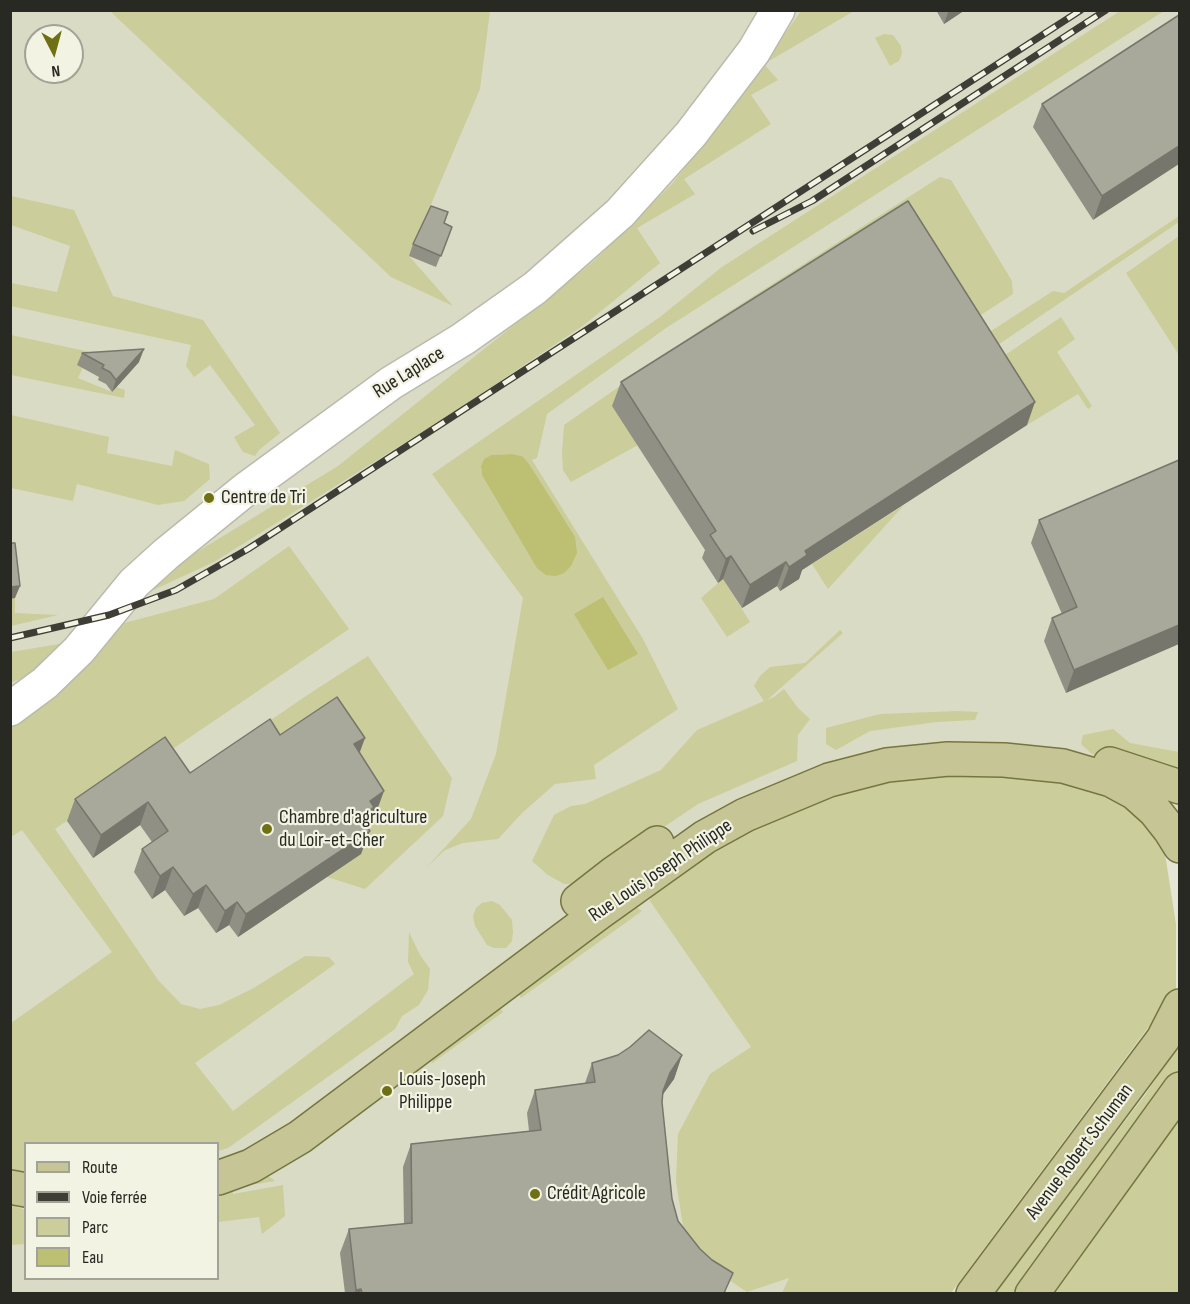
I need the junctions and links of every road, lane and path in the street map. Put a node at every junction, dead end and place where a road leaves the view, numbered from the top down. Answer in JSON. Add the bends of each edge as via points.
{"nodes":[{"id":1,"x":778,"y":10,"type":"edge"},
{"id":2,"x":10,"y":709,"type":"edge"},
{"id":3,"x":1179,"y":787,"type":"edge"},
{"id":4,"x":1179,"y":846,"type":"edge"},
{"id":5,"x":1179,"y":1006,"type":"edge"},
{"id":6,"x":1179,"y":1089,"type":"edge"},
{"id":7,"x":219,"y":1160,"type":"edge"},
{"id":8,"x":219,"y":1178,"type":"edge"},
{"id":9,"x":973,"y":1293,"type":"edge"},
{"id":10,"x":1032,"y":1293,"type":"edge"}],
"edges":[{"from":1,"to":2,"type":"street","name":"Rue Laplace","via":[[754,51],[691,134],[620,213],[535,288],[463,339],[391,382],[246,489],[134,583],[79,650]]},
{"from":3,"to":7,"type":"main road","name":"Rue Louis Joseph Philippe","via":[[1093,758],[990,740],[882,746],[755,787],[680,828],[614,873],[293,1115]]},
{"from":4,"to":8,"type":"main road","name":"Rue Louis Joseph Philippe","via":[[1155,811],[1135,793],[1111,780],[1063,766],[948,759],[887,765],[829,780],[745,815],[705,837],[300,1137],[251,1166]]},
{"from":5,"to":9,"type":"main road","name":"Avenue Robert Schuman","via":[[1163,1040]]},
{"from":6,"to":10,"type":"main road"}]}
